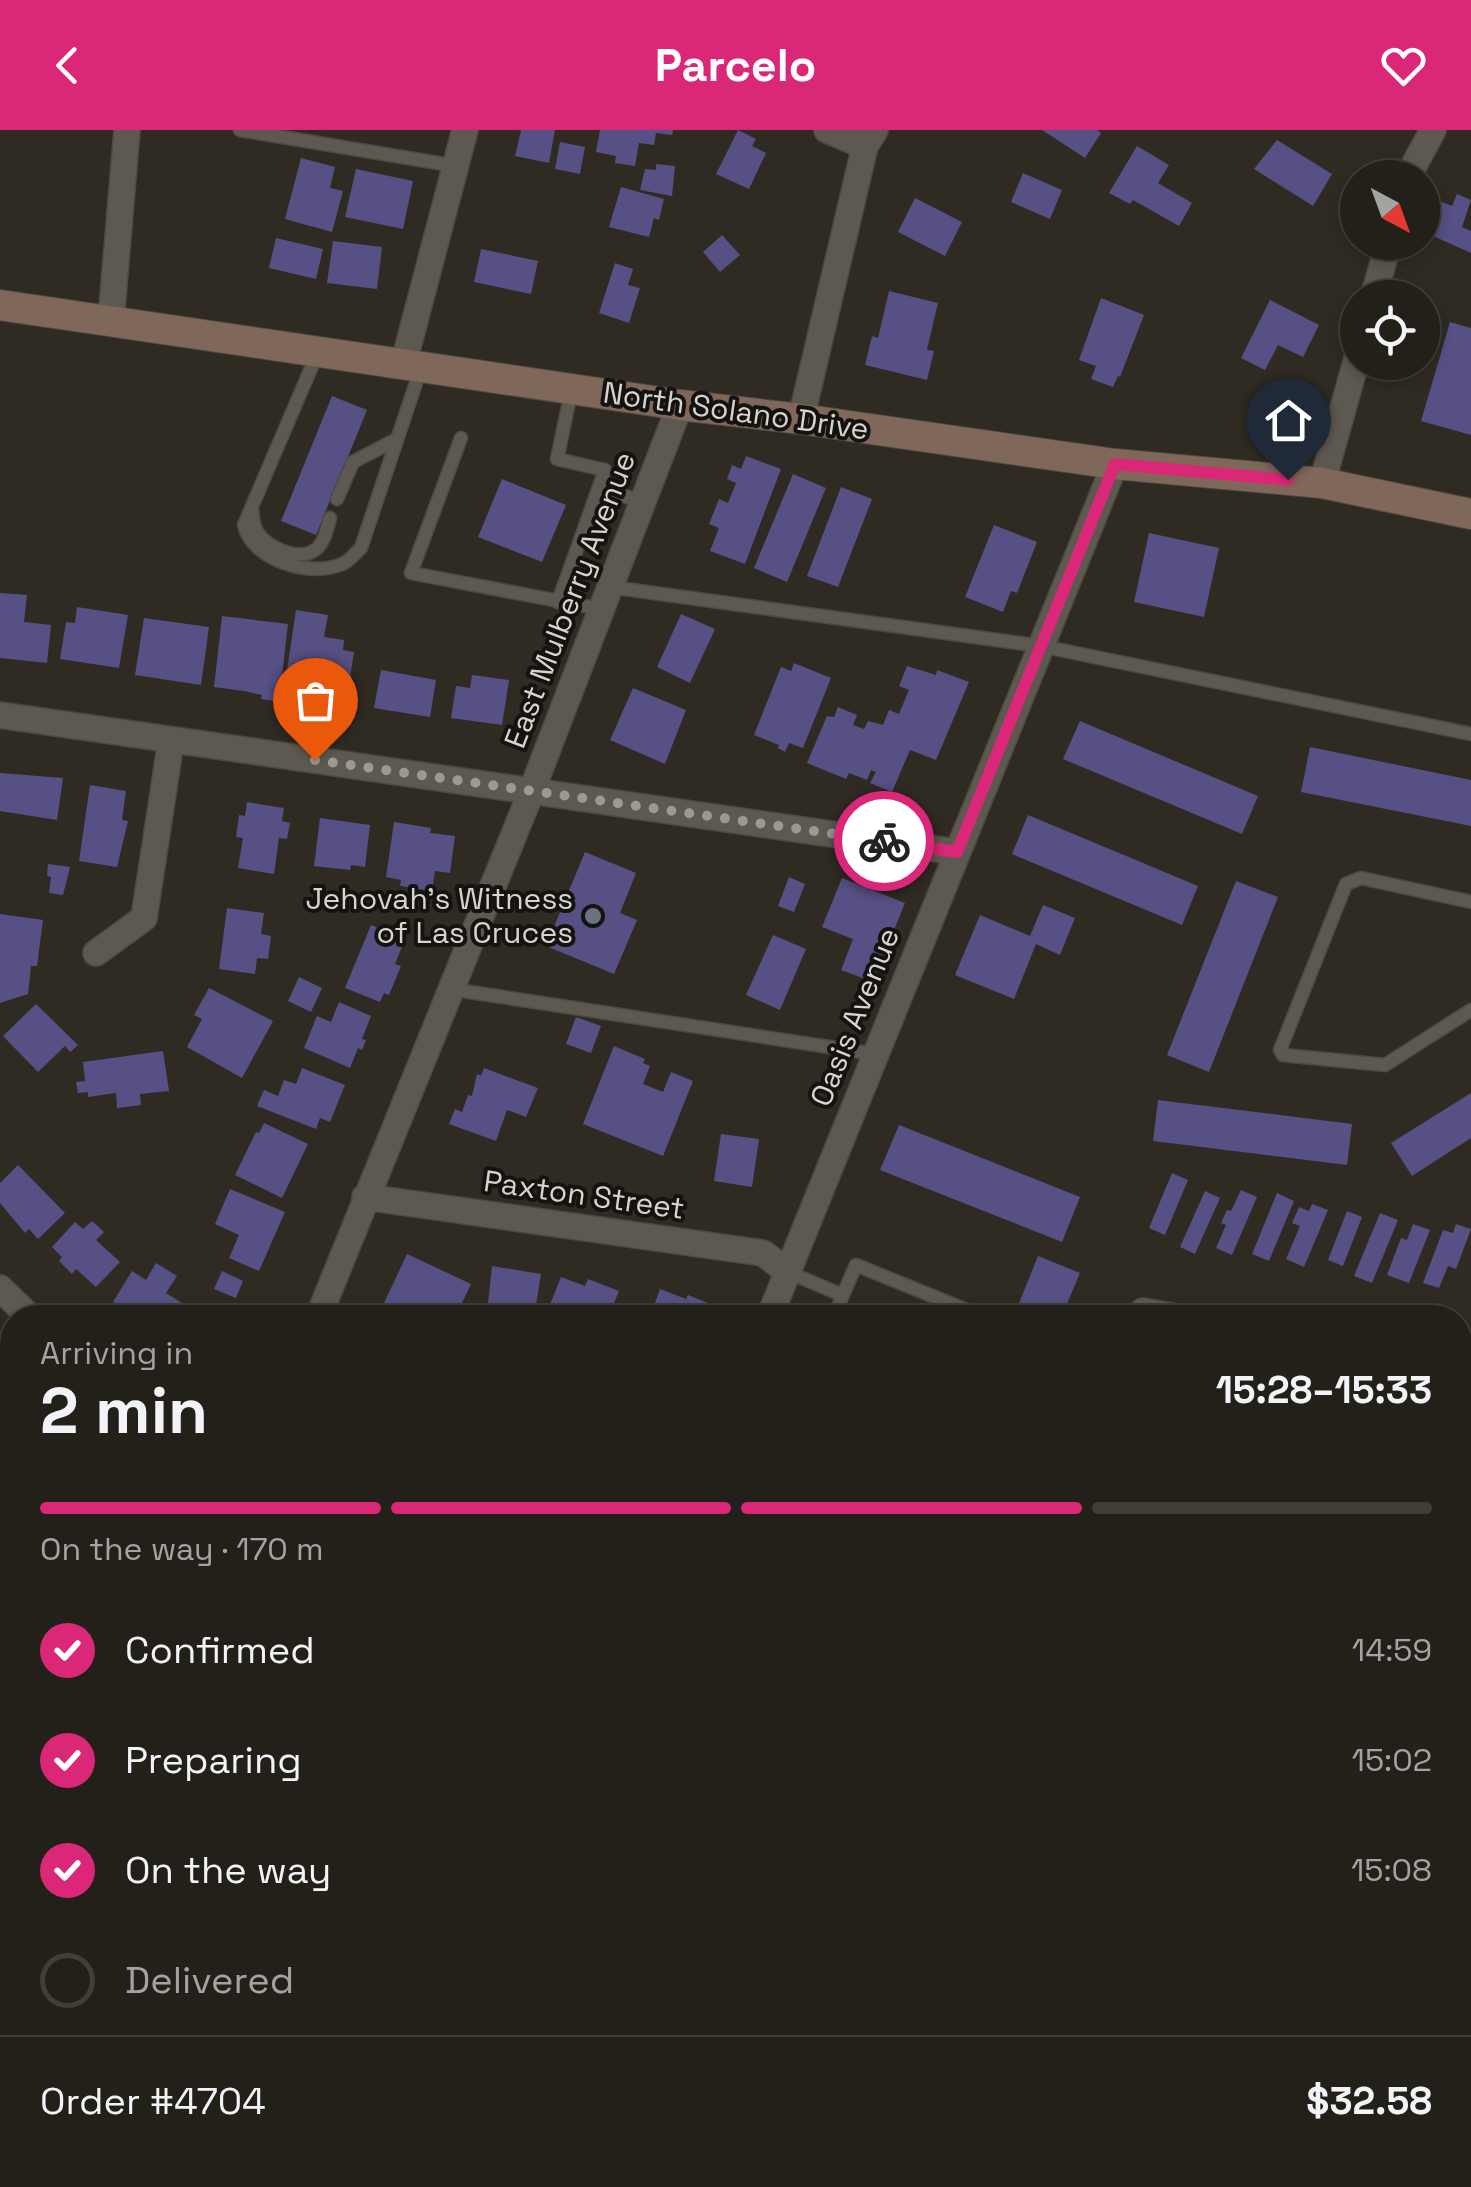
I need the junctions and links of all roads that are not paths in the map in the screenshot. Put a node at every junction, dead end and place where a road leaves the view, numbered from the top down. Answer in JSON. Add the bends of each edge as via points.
{"nodes":[{"id":1,"x":126,"y":130,"type":"edge"},
{"id":2,"x":240,"y":130,"type":"edge"},
{"id":3,"x":466,"y":130,"type":"edge"},
{"id":4,"x":827,"y":130,"type":"edge"},
{"id":5,"x":1433,"y":130,"type":"edge"},
{"id":6,"x":870,"y":138,"type":"edge"},
{"id":7,"x":1416,"y":160,"type":"edge"},
{"id":8,"x":456,"y":166,"type":"junction"},
{"id":9,"x":0,"y":305,"type":"edge"},
{"id":10,"x":112,"y":320,"type":"junction"},
{"id":11,"x":319,"y":350,"type":"junction"},
{"id":12,"x":413,"y":364,"type":"junction"},
{"id":13,"x":1351,"y":380,"type":"edge"},
{"id":14,"x":572,"y":388,"type":"junction"},
{"id":15,"x":680,"y":405,"type":"junction"},
{"id":16,"x":801,"y":419,"type":"junction"},
{"id":17,"x":461,"y":438,"type":"dead end"},
{"id":18,"x":395,"y":440,"type":"junction"},
{"id":19,"x":1115,"y":464,"type":"junction"},
{"id":20,"x":1322,"y":483,"type":"junction"},
{"id":21,"x":599,"y":488,"type":"junction"},
{"id":22,"x":338,"y":499,"type":"dead end"},
{"id":23,"x":642,"y":502,"type":"junction"},
{"id":24,"x":252,"y":506,"type":"junction"},
{"id":25,"x":1471,"y":514,"type":"edge"},
{"id":26,"x":330,"y":518,"type":"dead end"},
{"id":27,"x":606,"y":598,"type":"junction"},
{"id":28,"x":558,"y":602,"type":"junction"},
{"id":29,"x":1041,"y":646,"type":"junction"},
{"id":30,"x":0,"y":716,"type":"edge"},
{"id":31,"x":1471,"y":734,"type":"edge"},
{"id":32,"x":170,"y":741,"type":"junction"},
{"id":33,"x":532,"y":790,"type":"junction"},
{"id":34,"x":957,"y":852,"type":"junction"},
{"id":35,"x":1471,"y":902,"type":"edge"},
{"id":36,"x":96,"y":953,"type":"dead end"},
{"id":37,"x":450,"y":989,"type":"junction"},
{"id":38,"x":1471,"y":1010,"type":"edge"},
{"id":39,"x":874,"y":1054,"type":"junction"},
{"id":40,"x":364,"y":1197,"type":"junction"},
{"id":41,"x":788,"y":1272,"type":"junction"},
{"id":42,"x":842,"y":1295,"type":"junction"},
{"id":43,"x":323,"y":1305,"type":"edge"},
{"id":44,"x":774,"y":1305,"type":"edge"},
{"id":45,"x":838,"y":1305,"type":"edge"},
{"id":46,"x":956,"y":1305,"type":"edge"}],
"edges":[{"from":1,"to":10,"type":"street"},
{"from":2,"to":8,"type":"lane"},
{"from":3,"to":8,"type":"street"},
{"from":4,"to":6,"type":"street"},
{"from":5,"to":7,"type":"street"},
{"from":6,"to":16,"type":"street"},
{"from":8,"to":12,"type":"street"},
{"from":9,"to":10,"type":"main road","name":"North Solano Drive"},
{"from":10,"to":11,"type":"main road","name":"North Solano Drive"},
{"from":11,"to":12,"type":"main road","name":"North Solano Drive"},
{"from":11,"to":24,"type":"lane"},
{"from":12,"to":14,"type":"main road","name":"North Solano Drive"},
{"from":12,"to":18,"type":"lane"},
{"from":13,"to":20,"type":"street"},
{"from":14,"to":15,"type":"main road","name":"North Solano Drive"},
{"from":14,"to":21,"type":"lane","via":[[557,459],[605,470]]},
{"from":15,"to":16,"type":"main road","name":"North Solano Drive"},
{"from":15,"to":23,"type":"street","name":"East Mulberry Avenue"},
{"from":16,"to":19,"type":"main road","name":"North Solano Drive"},
{"from":17,"to":28,"type":"lane","via":[[411,573]]},
{"from":18,"to":22,"type":"lane","via":[[353,462]]},
{"from":18,"to":24,"type":"lane","via":[[361,548],[343,564],[300,567],[272,557],[246,536]]},
{"from":19,"to":20,"type":"main road","name":"North Solano Drive"},
{"from":19,"to":29,"type":"street","name":"Oasis Avenue"},
{"from":20,"to":25,"type":"main road","name":"North Solano Drive"},
{"from":21,"to":23,"type":"lane"},
{"from":21,"to":28,"type":"lane"},
{"from":23,"to":27,"type":"street","name":"East Mulberry Avenue"},
{"from":24,"to":26,"type":"lane","via":[[260,537],[296,554],[316,549]]},
{"from":27,"to":28,"type":"lane"},
{"from":27,"to":29,"type":"lane"},
{"from":27,"to":33,"type":"street","name":"East Mulberry Avenue"},
{"from":29,"to":31,"type":"lane"},
{"from":29,"to":34,"type":"street","name":"Oasis Avenue"},
{"from":30,"to":32,"type":"street"},
{"from":32,"to":33,"type":"street"},
{"from":32,"to":36,"type":"street","via":[[144,918]]},
{"from":33,"to":34,"type":"street"},
{"from":33,"to":37,"type":"street","name":"East Mulberry Avenue"},
{"from":34,"to":39,"type":"street","name":"Oasis Avenue"},
{"from":35,"to":38,"type":"lane","via":[[1361,878],[1346,884],[1280,1050],[1386,1065]]},
{"from":37,"to":39,"type":"lane"},
{"from":37,"to":40,"type":"street","name":"East Mulberry Avenue"},
{"from":39,"to":41,"type":"street","name":"Oasis Avenue"},
{"from":40,"to":41,"type":"street","name":"Paxton Street","via":[[763,1253]]},
{"from":40,"to":43,"type":"street","name":"East Mulberry Avenue"},
{"from":41,"to":42,"type":"lane"},
{"from":41,"to":44,"type":"street","name":"Oasis Avenue"},
{"from":42,"to":45,"type":"lane"},
{"from":42,"to":46,"type":"lane","via":[[856,1265]]}]}
